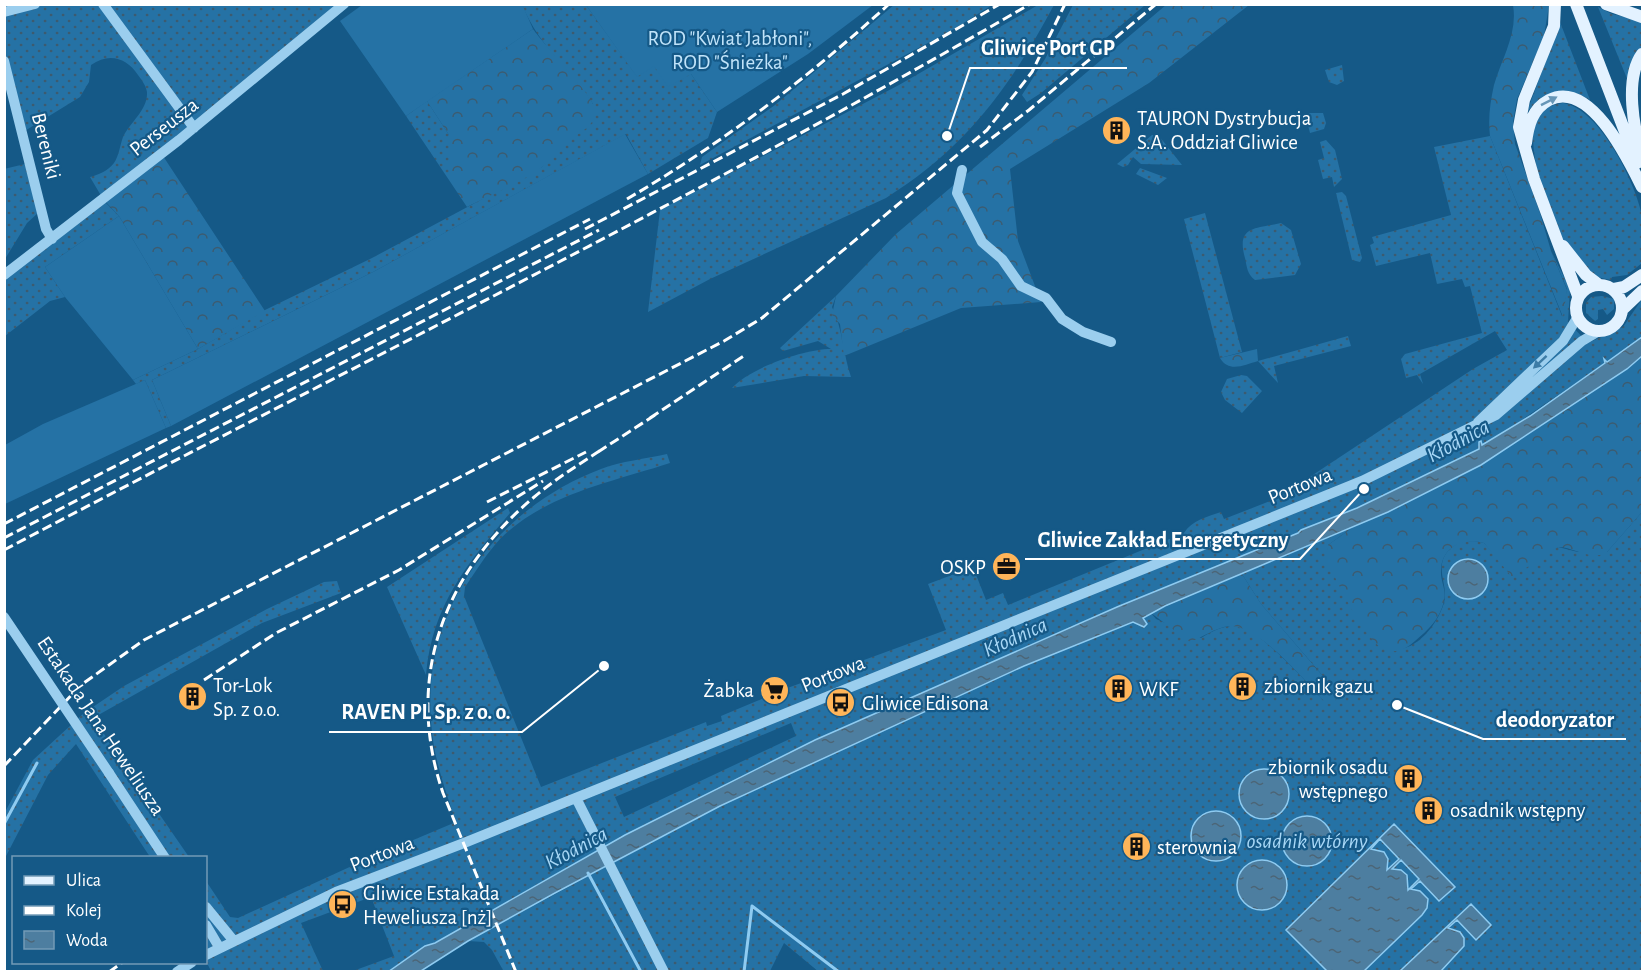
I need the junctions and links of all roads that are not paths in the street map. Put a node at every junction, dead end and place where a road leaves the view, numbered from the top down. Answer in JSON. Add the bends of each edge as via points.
{"nodes":[{"id":1,"x":35,"y":4,"type":"edge"},
{"id":2,"x":103,"y":4,"type":"edge"},
{"id":3,"x":344,"y":4,"type":"edge"},
{"id":4,"x":1556,"y":4,"type":"edge"},
{"id":5,"x":1576,"y":4,"type":"edge"},
{"id":6,"x":1606,"y":4,"type":"edge"},
{"id":7,"x":4,"y":12,"type":"edge"},
{"id":8,"x":1642,"y":17,"type":"edge"},
{"id":9,"x":1642,"y":54,"type":"edge"},
{"id":10,"x":4,"y":61,"type":"edge"},
{"id":11,"x":194,"y":128,"type":"junction"},
{"id":12,"x":1526,"y":150,"type":"junction"},
{"id":13,"x":1642,"y":156,"type":"edge"},
{"id":14,"x":962,"y":170,"type":"dead end"},
{"id":15,"x":1642,"y":178,"type":"edge"},
{"id":16,"x":1642,"y":187,"type":"edge"},
{"id":17,"x":1556,"y":237,"type":"junction"},
{"id":18,"x":52,"y":239,"type":"junction"},
{"id":19,"x":4,"y":275,"type":"edge"},
{"id":20,"x":1642,"y":275,"type":"edge"},
{"id":21,"x":1598,"y":284,"type":"junction"},
{"id":22,"x":1614,"y":289,"type":"junction"},
{"id":23,"x":1642,"y":291,"type":"edge"},
{"id":24,"x":1578,"y":296,"type":"junction"},
{"id":25,"x":1622,"y":310,"type":"junction"},
{"id":26,"x":1577,"y":318,"type":"junction"},
{"id":27,"x":1599,"y":331,"type":"junction"},
{"id":28,"x":1111,"y":342,"type":"dead end"},
{"id":29,"x":1474,"y":426,"type":"junction"},
{"id":30,"x":4,"y":617,"type":"edge"},
{"id":31,"x":576,"y":798,"type":"junction"},
{"id":32,"x":164,"y":856,"type":"edge"},
{"id":33,"x":207,"y":908,"type":"edge"},
{"id":34,"x":207,"y":927,"type":"edge"},
{"id":35,"x":233,"y":940,"type":"junction"},
{"id":36,"x":219,"y":947,"type":"junction"},
{"id":37,"x":207,"y":954,"type":"edge"},
{"id":38,"x":190,"y":964,"type":"edge"},
{"id":39,"x":177,"y":972,"type":"edge"},
{"id":40,"x":663,"y":972,"type":"edge"}],
"edges":[{"from":1,"to":7,"type":"street"},
{"from":2,"to":11,"type":"street"},
{"from":3,"to":11,"type":"street","name":"Perseusza"},
{"from":4,"to":12,"type":"main road","via":[[1554,26],[1520,114]]},
{"from":5,"to":15,"type":"main road"},
{"from":6,"to":8,"type":"main road"},
{"from":9,"to":13,"type":"main road","via":[[1635,75],[1633,113]]},
{"from":10,"to":18,"type":"street","name":"Bereniki","via":[[46,229]]},
{"from":11,"to":18,"type":"street","name":"Perseusza"},
{"from":12,"to":16,"type":"main road","one_way":true,"via":[[1530,122],[1537,108],[1552,98],[1574,98],[1606,127]]},
{"from":12,"to":17,"type":"main road"},
{"from":14,"to":28,"type":"street","via":[[957,194],[982,242],[1002,259],[1021,286],[1046,297],[1062,319]]},
{"from":17,"to":21,"type":"main road"},
{"from":17,"to":24,"type":"main road"},
{"from":18,"to":19,"type":"street","name":"Perseusza"},
{"from":20,"to":22,"type":"main road"},
{"from":21,"to":22,"type":"main road"},
{"from":21,"to":24,"type":"main road"},
{"from":22,"to":25,"type":"main road"},
{"from":23,"to":25,"type":"main road"},
{"from":24,"to":26,"type":"main road"},
{"from":25,"to":27,"type":"main road","via":[[1616,324]]},
{"from":26,"to":27,"type":"main road"},
{"from":26,"to":29,"type":"street","name":"Portowa","one_way":true,"via":[[1563,341]]},
{"from":27,"to":29,"type":"street","name":"Portowa","via":[[1582,341],[1504,409]]},
{"from":29,"to":31,"type":"street","name":"Portowa","via":[[1304,506]]},
{"from":30,"to":32,"type":"street","name":"Estakada Jana Heweliusza","bridge":true},
{"from":31,"to":35,"type":"street","name":"Portowa","via":[[336,892]]},
{"from":31,"to":40,"type":"street"},
{"from":33,"to":35,"type":"street"},
{"from":34,"to":36,"type":"street"},
{"from":35,"to":36,"type":"street","name":"Portowa"},
{"from":36,"to":37,"type":"street","name":"Portowa"},
{"from":38,"to":39,"type":"street"}]}
